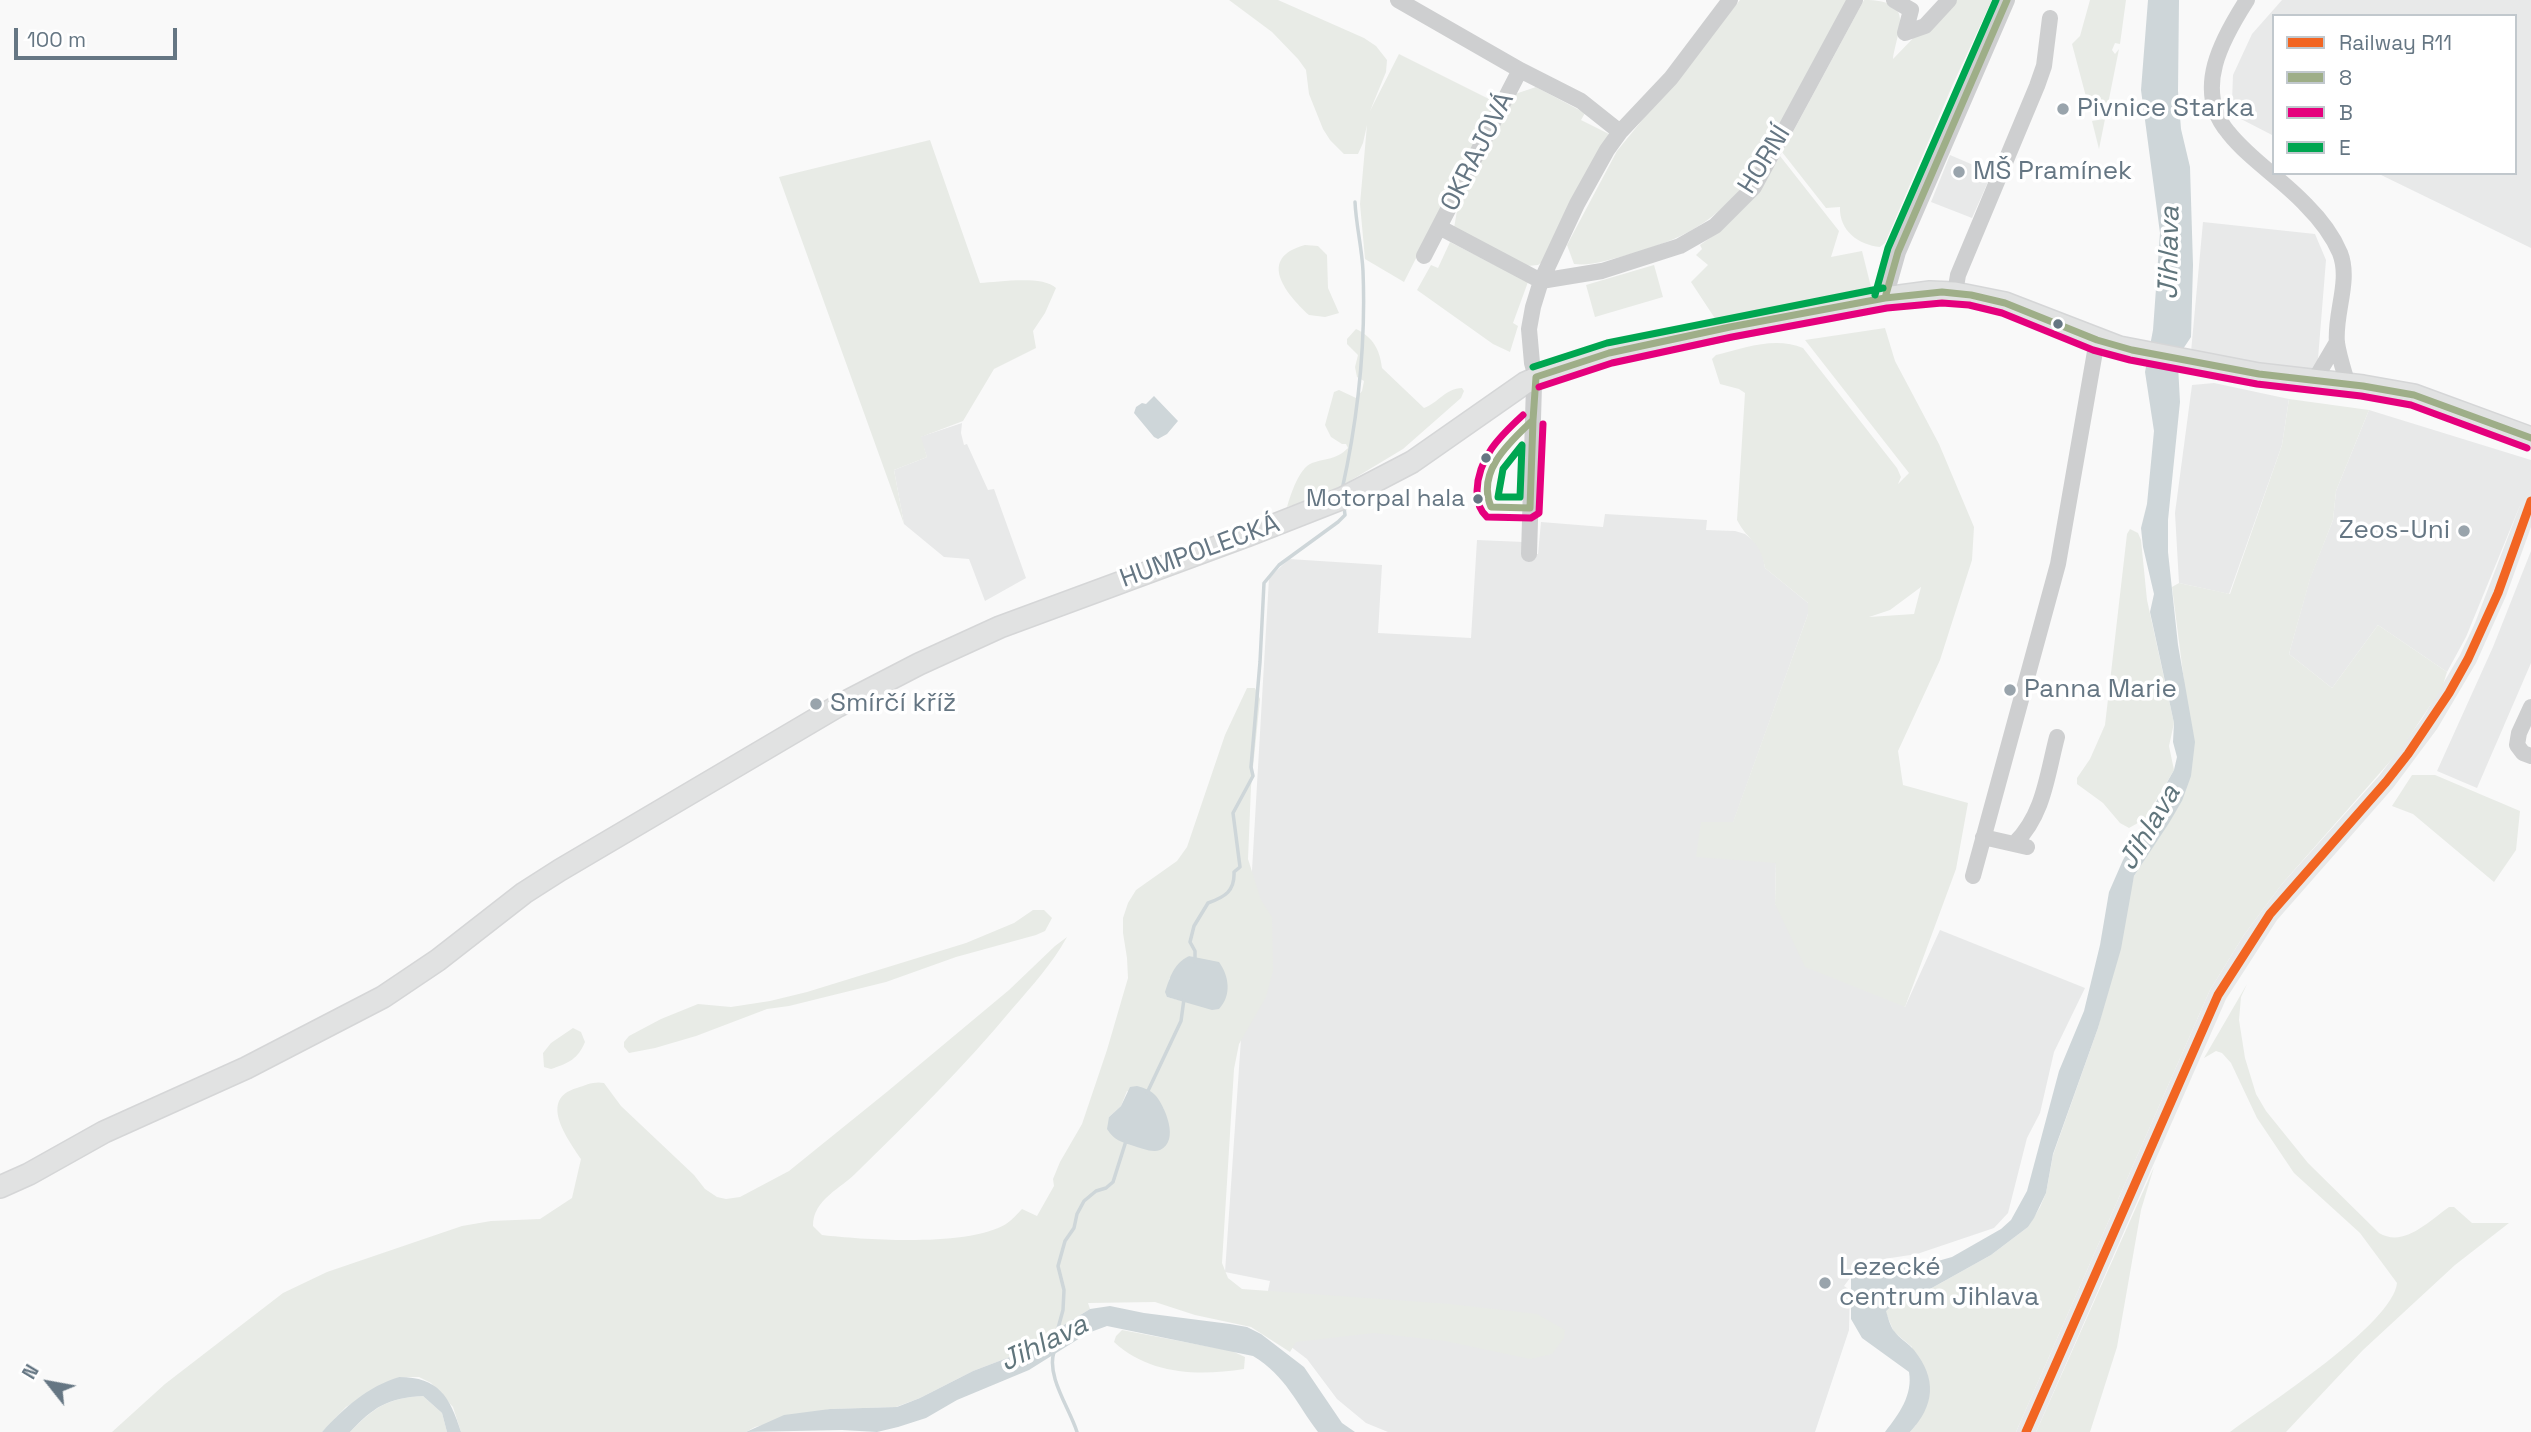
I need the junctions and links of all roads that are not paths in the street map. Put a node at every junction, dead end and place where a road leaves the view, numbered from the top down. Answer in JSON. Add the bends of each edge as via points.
{"nodes":[{"id":1,"x":1398,"y":0,"type":"edge"},
{"id":2,"x":1730,"y":0,"type":"edge"},
{"id":3,"x":1854,"y":0,"type":"edge"},
{"id":4,"x":1894,"y":0,"type":"edge"},
{"id":5,"x":1949,"y":0,"type":"edge"},
{"id":6,"x":2007,"y":0,"type":"edge"},
{"id":7,"x":2247,"y":0,"type":"edge"},
{"id":8,"x":2050,"y":18,"type":"dead end"},
{"id":9,"x":1520,"y":70,"type":"junction"},
{"id":10,"x":1620,"y":132,"type":"junction"},
{"id":11,"x":2272,"y":171,"type":"edge"},
{"id":12,"x":2277,"y":175,"type":"edge"},
{"id":13,"x":1439,"y":227,"type":"junction"},
{"id":14,"x":1424,"y":256,"type":"dead end"},
{"id":15,"x":1541,"y":281,"type":"junction"},
{"id":16,"x":1955,"y":293,"type":"junction"},
{"id":17,"x":1885,"y":298,"type":"junction"},
{"id":18,"x":2096,"y":340,"type":"junction"},
{"id":19,"x":2337,"y":342,"type":"junction"},
{"id":20,"x":1536,"y":377,"type":"junction"},
{"id":21,"x":2314,"y":382,"type":"junction"},
{"id":22,"x":2347,"y":385,"type":"junction"},
{"id":23,"x":2531,"y":438,"type":"edge"},
{"id":24,"x":1529,"y":554,"type":"dead end"},
{"id":25,"x":2531,"y":706,"type":"edge"},
{"id":26,"x":2057,"y":737,"type":"dead end"},
{"id":27,"x":2531,"y":756,"type":"edge"},
{"id":28,"x":1983,"y":837,"type":"junction"},
{"id":29,"x":1973,"y":876,"type":"dead end"},
{"id":30,"x":0,"y":1187,"type":"edge"}],
"edges":[{"from":1,"to":9,"type":"street"},
{"from":2,"to":10,"type":"street","via":[[1671,78]]},
{"from":3,"to":15,"type":"street","name":"HORNÍ","via":[[1754,187],[1715,226],[1680,246],[1602,271]]},
{"from":4,"to":5,"type":"street","via":[[1912,10],[1905,33],[1925,26]]},
{"from":6,"to":17,"type":"street","via":[[1898,252]]},
{"from":7,"to":11,"type":"street","via":[[2231,24],[2215,65],[2211,92],[2229,133]]},
{"from":8,"to":16,"type":"street","via":[[2044,66],[1958,275]]},
{"from":9,"to":10,"type":"street","name":"OKRAJOVÁ","via":[[1581,101]]},
{"from":9,"to":13,"type":"street","name":"OKRAJOVÁ"},
{"from":10,"to":15,"type":"street","via":[[1577,204]]},
{"from":12,"to":19,"type":"street","via":[[2331,234],[2342,256]]},
{"from":13,"to":14,"type":"street","name":"OKRAJOVÁ"},
{"from":13,"to":15,"type":"street","name":"OKRAJOVÁ"},
{"from":15,"to":20,"type":"street","via":[[1529,329]]},
{"from":16,"to":17,"type":"main road","name":"HUMPOLECKÁ"},
{"from":16,"to":18,"type":"main road","name":"HUMPOLECKÁ","via":[[2005,303]]},
{"from":17,"to":20,"type":"main road","name":"HUMPOLECKÁ","via":[[1609,353]]},
{"from":18,"to":21,"type":"main road","name":"HUMPOLECKÁ","via":[[2132,351]]},
{"from":18,"to":28,"type":"street","via":[[2057,564]]},
{"from":19,"to":21,"type":"street"},
{"from":19,"to":22,"type":"street"},
{"from":20,"to":24,"type":"street"},
{"from":20,"to":30,"type":"main road","name":"HUMPOLECKÁ","via":[[1412,462],[1343,498],[1000,627],[838,706],[524,893],[383,997],[246,1069],[104,1132]]},
{"from":21,"to":22,"type":"main road","name":"HUMPOLECKÁ"},
{"from":22,"to":23,"type":"main road","name":"HUMPOLECKÁ","via":[[2414,395]]},
{"from":25,"to":27,"type":"street","via":[[2517,745]]},
{"from":26,"to":28,"type":"street","via":[[2038,812],[2021,845]]},
{"from":28,"to":29,"type":"street"}]}
